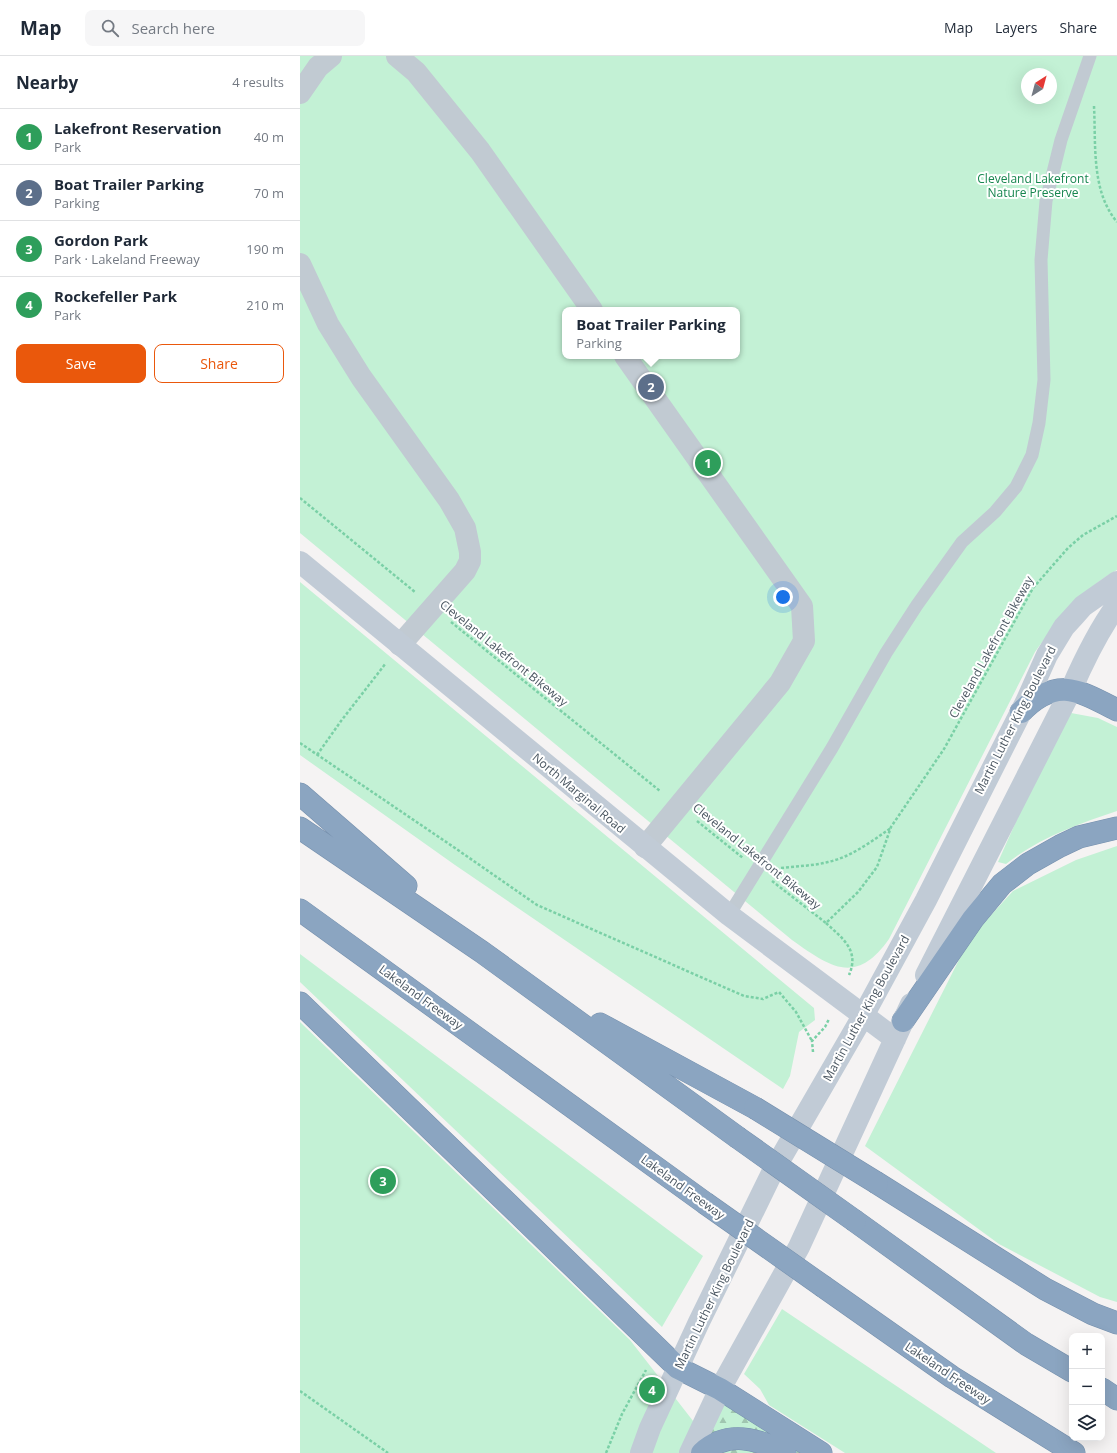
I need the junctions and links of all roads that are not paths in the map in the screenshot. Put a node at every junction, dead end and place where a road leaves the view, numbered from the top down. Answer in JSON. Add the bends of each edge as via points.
{"nodes":[{"id":1,"x":331,"y":56,"type":"edge"},
{"id":2,"x":397,"y":56,"type":"edge"},
{"id":3,"x":1090,"y":56,"type":"edge"},
{"id":4,"x":300,"y":93,"type":"edge"},
{"id":5,"x":300,"y":264,"type":"edge"},
{"id":6,"x":590,"y":307,"type":"edge"},
{"id":7,"x":627,"y":359,"type":"edge"},
{"id":8,"x":300,"y":562,"type":"edge"},
{"id":9,"x":1117,"y":582,"type":"edge"},
{"id":10,"x":1117,"y":605,"type":"edge"},
{"id":11,"x":400,"y":645,"type":"junction"},
{"id":12,"x":1071,"y":690,"type":"junction"},
{"id":13,"x":1117,"y":710,"type":"edge"},
{"id":14,"x":1021,"y":712,"type":"junction"},
{"id":15,"x":300,"y":794,"type":"edge"},
{"id":16,"x":300,"y":828,"type":"edge"},
{"id":17,"x":1117,"y":828,"type":"edge"},
{"id":18,"x":646,"y":847,"type":"junction"},
{"id":19,"x":300,"y":910,"type":"edge"},
{"id":20,"x":729,"y":915,"type":"junction"},
{"id":21,"x":482,"y":952,"type":"junction"},
{"id":22,"x":523,"y":982,"type":"junction"},
{"id":23,"x":300,"y":1003,"type":"edge"},
{"id":24,"x":863,"y":1016,"type":"junction"},
{"id":25,"x":899,"y":1030,"type":"junction"},
{"id":26,"x":1117,"y":1323,"type":"edge"},
{"id":27,"x":678,"y":1368,"type":"junction"},
{"id":28,"x":1069,"y":1369,"type":"edge"},
{"id":29,"x":720,"y":1389,"type":"junction"},
{"id":30,"x":1105,"y":1392,"type":"edge"},
{"id":31,"x":1117,"y":1399,"type":"edge"},
{"id":32,"x":641,"y":1453,"type":"edge"},
{"id":33,"x":690,"y":1453,"type":"edge"},
{"id":34,"x":702,"y":1453,"type":"edge"},
{"id":35,"x":785,"y":1453,"type":"edge"},
{"id":36,"x":821,"y":1453,"type":"edge"},
{"id":37,"x":1074,"y":1453,"type":"edge"}],
"edges":[{"from":1,"to":4,"type":"street","via":[[318,67]]},
{"from":2,"to":6,"type":"street","via":[[416,72],[480,151]]},
{"from":3,"to":20,"type":"lane","via":[[1061,140],[1046,202],[1041,260],[1044,380],[1040,423],[1032,455],[1016,487],[995,512],[962,542],[917,605]]},
{"from":5,"to":11,"type":"street","via":[[328,324],[361,377],[449,500],[465,528],[469,541],[470,561],[460,578]]},
{"from":7,"to":18,"type":"street","via":[[802,606],[804,641],[780,683]]},
{"from":8,"to":11,"type":"main road","name":"North Marginal Road"},
{"from":9,"to":14,"type":"main road","name":"Martin Luther King Boulevard","via":[[1083,606],[1064,627],[1047,656]]},
{"from":10,"to":12,"type":"main road","via":[[1090,647]]},
{"from":11,"to":18,"type":"main road","name":"North Marginal Road"},
{"from":12,"to":13,"type":"highway"},
{"from":12,"to":14,"type":"highway","via":[[1060,689],[1039,696]]},
{"from":12,"to":25,"type":"main road"},
{"from":14,"to":24,"type":"main road","name":"Martin Luther King Boulevard","via":[[926,900]]},
{"from":15,"to":21,"type":"highway"},
{"from":16,"to":21,"type":"highway"},
{"from":17,"to":25,"type":"highway","via":[[1079,837],[1060,846],[1028,864],[1002,884],[974,919]]},
{"from":18,"to":20,"type":"main road","name":"North Marginal Road"},
{"from":19,"to":37,"type":"highway","name":"Lakeland Freeway","bridge":true,"via":[[705,1203],[952,1377]]},
{"from":20,"to":24,"type":"main road","name":"North Marginal Road"},
{"from":21,"to":22,"type":"highway"},
{"from":22,"to":26,"type":"highway","bridge":true,"via":[[755,1108],[1045,1289],[1093,1314]]},
{"from":22,"to":28,"type":"highway","bridge":true,"via":[[1026,1344]]},
{"from":23,"to":27,"type":"highway"},
{"from":24,"to":25,"type":"main road","name":"North Marginal Road"},
{"from":24,"to":27,"type":"main road","name":"Martin Luther King Boulevard","via":[[771,1175]]},
{"from":25,"to":29,"type":"main road","via":[[799,1247]]},
{"from":27,"to":29,"type":"highway"},
{"from":27,"to":32,"type":"main road","name":"Martin Luther King Boulevard"},
{"from":29,"to":33,"type":"main road"},
{"from":29,"to":36,"type":"highway"},
{"from":30,"to":31,"type":"highway"},
{"from":34,"to":35,"type":"highway","via":[[714,1443],[732,1438],[757,1441]]}]}
